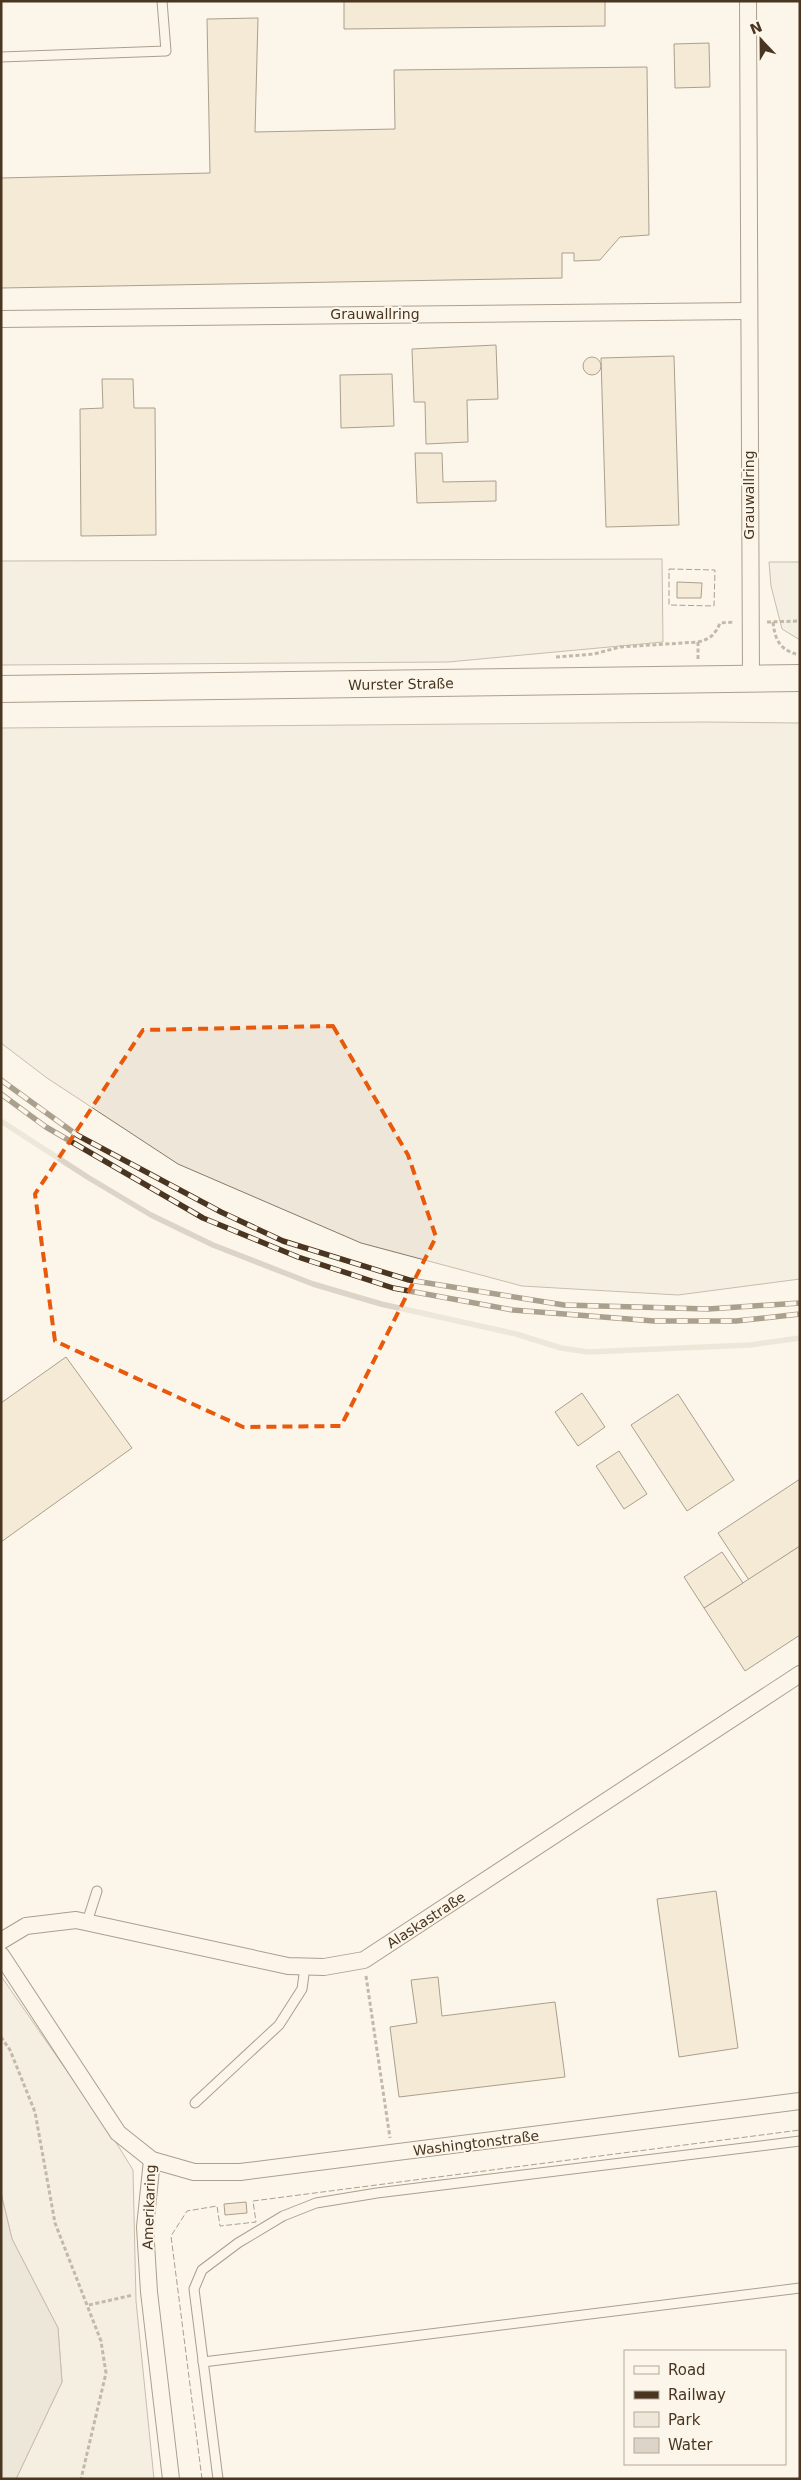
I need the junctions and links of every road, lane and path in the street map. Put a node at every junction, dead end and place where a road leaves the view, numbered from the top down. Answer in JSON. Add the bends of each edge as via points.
{"nodes":[{"id":1,"x":162,"y":1,"type":"edge"},
{"id":2,"x":748,"y":1,"type":"edge"},
{"id":3,"x":1,"y":57,"type":"edge"},
{"id":4,"x":748,"y":311,"type":"junction"},
{"id":5,"x":1,"y":318,"type":"edge"},
{"id":6,"x":800,"y":621,"type":"edge"},
{"id":7,"x":800,"y":654,"type":"edge"},
{"id":8,"x":751,"y":678,"type":"junction"},
{"id":9,"x":800,"y":678,"type":"edge"},
{"id":10,"x":1,"y":689,"type":"edge"},
{"id":11,"x":800,"y":1674,"type":"edge"},
{"id":12,"x":97,"y":1891,"type":"dead end"},
{"id":13,"x":86,"y":1922,"type":"junction"},
{"id":14,"x":1,"y":1941,"type":"edge"},
{"id":15,"x":1,"y":1955,"type":"edge"},
{"id":16,"x":364,"y":1960,"type":"junction"},
{"id":17,"x":305,"y":1967,"type":"junction"},
{"id":18,"x":1,"y":2037,"type":"edge"},
{"id":19,"x":800,"y":2101,"type":"edge"},
{"id":20,"x":194,"y":2103,"type":"dead end"},
{"id":21,"x":800,"y":2141,"type":"edge"},
{"id":22,"x":392,"y":2153,"type":"junction"},
{"id":23,"x":152,"y":2160,"type":"junction"},
{"id":24,"x":800,"y":2288,"type":"edge"},
{"id":25,"x":149,"y":2292,"type":"junction"},
{"id":26,"x":89,"y":2305,"type":"junction"},
{"id":27,"x":202,"y":2362,"type":"junction"},
{"id":28,"x":81,"y":2479,"type":"edge"},
{"id":29,"x":171,"y":2479,"type":"edge"},
{"id":30,"x":218,"y":2479,"type":"edge"}],
"edges":[{"from":1,"to":3,"type":"lane","via":[[166,51]]},
{"from":2,"to":4,"type":"street","name":"Grauwallring"},
{"from":4,"to":5,"type":"street","name":"Grauwallring"},
{"from":4,"to":8,"type":"street","name":"Grauwallring"},
{"from":6,"to":7,"type":"path","via":[[772,622],[779,644],[785,650]]},
{"from":8,"to":9,"type":"main road","name":"Wurster Straße"},
{"from":8,"to":10,"type":"main road","name":"Wurster Straße"},
{"from":11,"to":16,"type":"street","name":"Alaskastraße"},
{"from":12,"to":13,"type":"lane"},
{"from":13,"to":14,"type":"street","name":"Alaskastraße","via":[[76,1920],[26,1926]]},
{"from":13,"to":17,"type":"street","name":"Alaskastraße"},
{"from":15,"to":23,"type":"street","name":"Amerikaring","via":[[118,2133]]},
{"from":16,"to":17,"type":"street","name":"Alaskastraße"},
{"from":16,"to":22,"type":"path"},
{"from":17,"to":20,"type":"lane","via":[[302,1989],[279,2025]]},
{"from":18,"to":26,"type":"path","via":[[10,2050],[35,2112],[56,2223]]},
{"from":19,"to":22,"type":"street","name":"Washingtonstraße"},
{"from":21,"to":27,"type":"lane","via":[[377,2193],[316,2204],[284,2216],[238,2243],[202,2270],[194,2289]]},
{"from":22,"to":23,"type":"street","name":"Washingtonstraße","via":[[240,2172],[194,2172]]},
{"from":23,"to":25,"type":"street","name":"Amerikaring","via":[[146,2227]]},
{"from":24,"to":27,"type":"lane"},
{"from":25,"to":26,"type":"path"},
{"from":25,"to":29,"type":"street","name":"Amerikaring"},
{"from":26,"to":28,"type":"path","via":[[101,2341],[106,2373]]},
{"from":27,"to":30,"type":"lane"}]}
